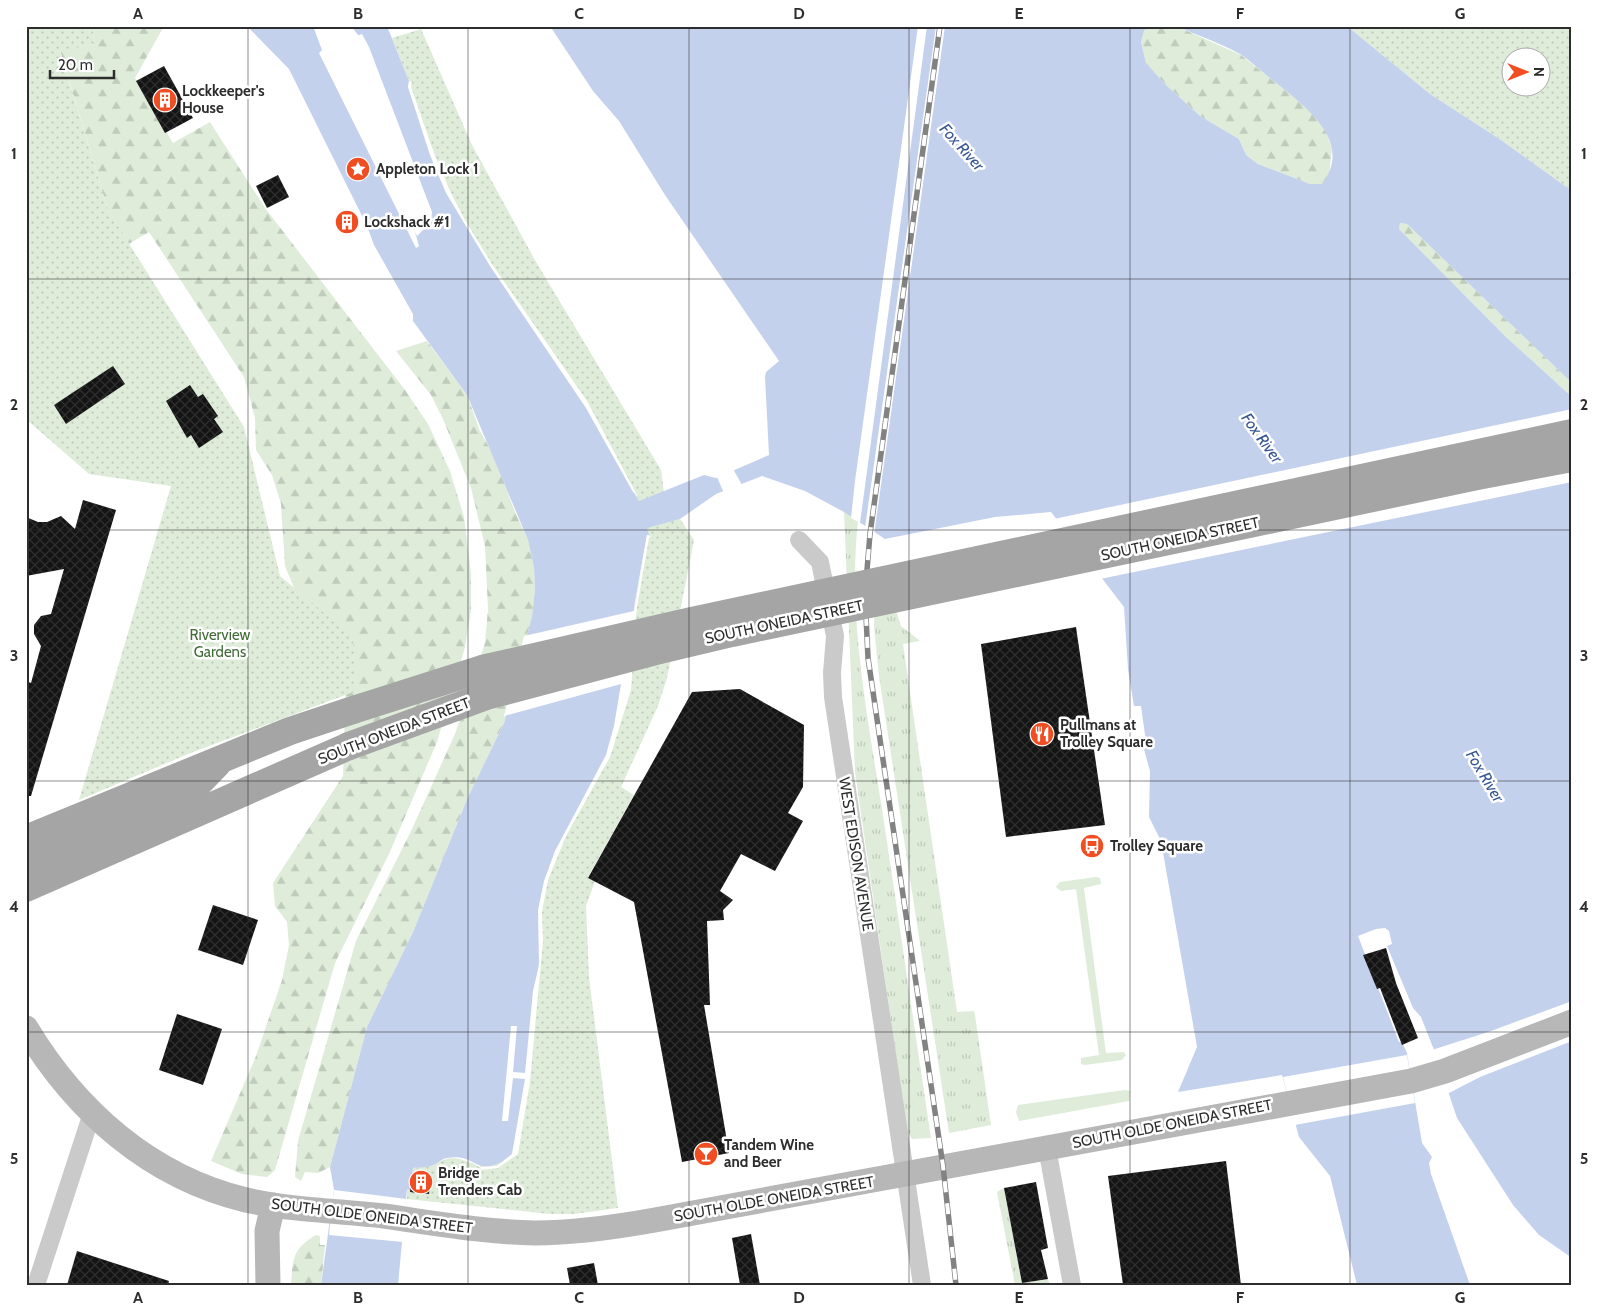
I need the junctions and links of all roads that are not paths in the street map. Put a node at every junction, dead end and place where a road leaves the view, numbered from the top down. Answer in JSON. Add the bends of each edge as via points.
{"nodes":[{"id":1,"x":1572,"y":433,"type":"edge"},
{"id":2,"x":1572,"y":458,"type":"edge"},
{"id":3,"x":799,"y":540,"type":"dead end"},
{"id":4,"x":224,"y":757,"type":"junction"},
{"id":5,"x":26,"y":838,"type":"edge"},
{"id":6,"x":26,"y":864,"type":"edge"},
{"id":7,"x":26,"y":888,"type":"edge"},
{"id":8,"x":1572,"y":1022,"type":"edge"},
{"id":9,"x":26,"y":1028,"type":"edge"},
{"id":10,"x":92,"y":1113,"type":"junction"},
{"id":11,"x":1047,"y":1148,"type":"junction"},
{"id":12,"x":905,"y":1176,"type":"junction"},
{"id":13,"x":273,"y":1205,"type":"junction"},
{"id":14,"x":36,"y":1285,"type":"edge"},
{"id":15,"x":268,"y":1285,"type":"edge"},
{"id":16,"x":922,"y":1285,"type":"edge"},
{"id":17,"x":1072,"y":1285,"type":"edge"}],
"edges":[{"from":1,"to":4,"type":"main road","name":"SOUTH ONEIDA STREET","bridge":true,"via":[[682,623],[482,669],[307,724]]},
{"from":2,"to":7,"type":"main road","name":"SOUTH ONEIDA STREET","bridge":true,"via":[[732,633],[486,696],[350,746]]},
{"from":3,"to":12,"type":"street","name":"WEST EDISON AVENUE","via":[[820,562],[835,636],[833,697]]},
{"from":4,"to":5,"type":"main road","name":"SOUTH ONEIDA STREET"},
{"from":4,"to":6,"type":"main road","via":[[187,795]]},
{"from":8,"to":11,"type":"street","name":"SOUTH OLDE ONEIDA STREET","via":[[1411,1081]]},
{"from":9,"to":10,"type":"street","name":"SOUTH OLDE ONEIDA STREET","via":[[56,1074]]},
{"from":10,"to":13,"type":"street","name":"SOUTH OLDE ONEIDA STREET","via":[[112,1133],[185,1179],[211,1191]]},
{"from":10,"to":14,"type":"street"},
{"from":11,"to":12,"type":"street","name":"SOUTH OLDE ONEIDA STREET"},
{"from":11,"to":17,"type":"street"},
{"from":12,"to":13,"type":"street","name":"SOUTH OLDE ONEIDA STREET","via":[[640,1223],[563,1232],[483,1229]]},
{"from":12,"to":16,"type":"street","name":"WEST EDISON AVENUE"},
{"from":13,"to":15,"type":"street","via":[[267,1231]]}]}
